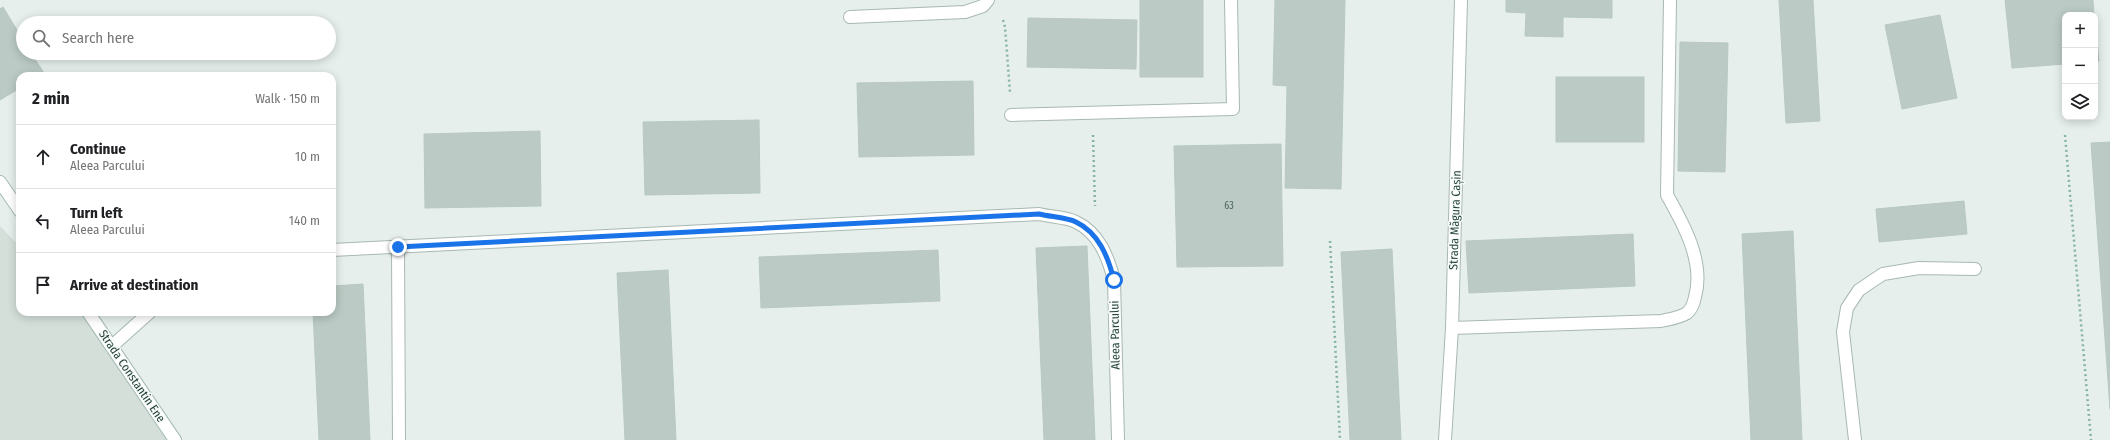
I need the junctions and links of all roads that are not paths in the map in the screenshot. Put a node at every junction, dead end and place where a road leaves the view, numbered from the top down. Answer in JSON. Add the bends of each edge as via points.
{"nodes":[{"id":1,"x":988,"y":0,"type":"edge"},
{"id":2,"x":1231,"y":0,"type":"edge"},
{"id":3,"x":1461,"y":0,"type":"edge"},
{"id":4,"x":1670,"y":0,"type":"edge"},
{"id":5,"x":850,"y":17,"type":"dead end"},
{"id":6,"x":1011,"y":115,"type":"road end"},
{"id":7,"x":0,"y":182,"type":"edge"},
{"id":8,"x":16,"y":205,"type":"edge"},
{"id":9,"x":398,"y":247,"type":"junction"},
{"id":10,"x":336,"y":250,"type":"edge"},
{"id":11,"x":1976,"y":269,"type":"dead end"},
{"id":12,"x":91,"y":316,"type":"edge"},
{"id":13,"x":146,"y":316,"type":"edge"},
{"id":14,"x":1452,"y":328,"type":"junction"},
{"id":15,"x":112,"y":346,"type":"junction"},
{"id":16,"x":175,"y":440,"type":"edge"},
{"id":17,"x":399,"y":440,"type":"edge"},
{"id":18,"x":1118,"y":440,"type":"edge"},
{"id":19,"x":1445,"y":440,"type":"edge"},
{"id":20,"x":1855,"y":440,"type":"edge"}],
"edges":[{"from":1,"to":5,"type":"street","via":[[983,6],[965,12]]},
{"from":2,"to":6,"type":"street","via":[[1233,109]]},
{"from":3,"to":14,"type":"street","name":"Strada Măgura Cașin"},
{"from":4,"to":14,"type":"street","via":[[1667,195],[1683,222],[1695,257],[1698,289],[1694,303],[1688,312],[1661,321]]},
{"from":7,"to":8,"type":"street"},
{"from":9,"to":10,"type":"street","name":"Aleea Parcului"},
{"from":9,"to":17,"type":"street"},
{"from":9,"to":18,"type":"street","name":"Aleea Parcului","via":[[1039,214],[1076,222],[1095,236],[1108,257],[1114,280]]},
{"from":11,"to":20,"type":"street","via":[[1919,268],[1883,274],[1859,290],[1847,308],[1843,332]]},
{"from":12,"to":15,"type":"street","name":"Strada Constantin Ene"},
{"from":13,"to":15,"type":"street"},
{"from":14,"to":19,"type":"street","name":"Strada Măgura Cașin"},
{"from":15,"to":16,"type":"street","name":"Strada Constantin Ene"}]}
